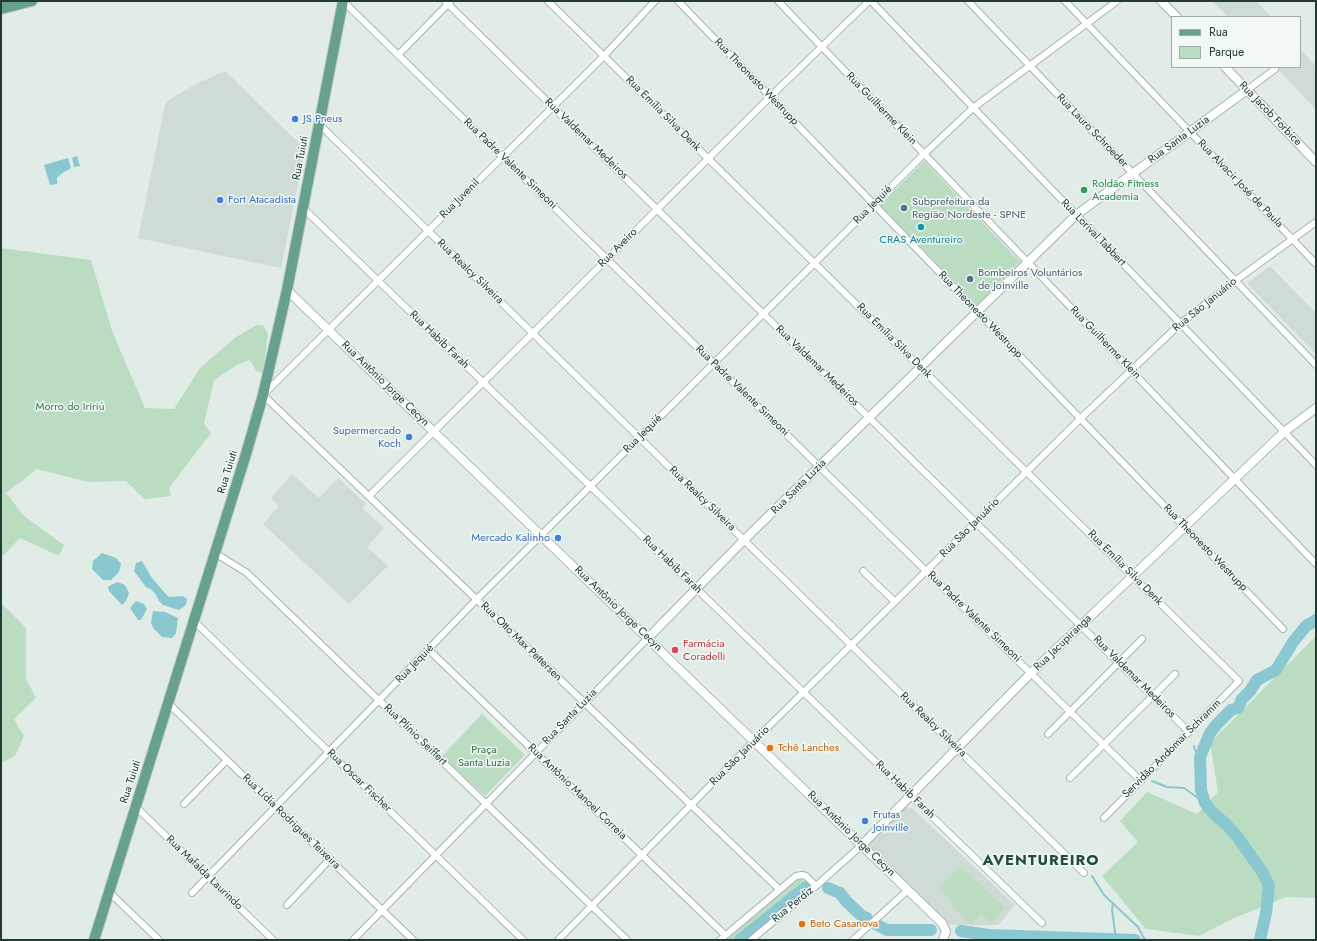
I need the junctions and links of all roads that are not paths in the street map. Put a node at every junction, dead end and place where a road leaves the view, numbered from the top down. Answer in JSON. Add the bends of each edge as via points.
{"nodes":[{"id":1,"x":32,"y":1,"type":"edge"},
{"id":2,"x":343,"y":1,"type":"edge"},
{"id":3,"x":548,"y":1,"type":"edge"},
{"id":4,"x":655,"y":1,"type":"edge"},
{"id":5,"x":678,"y":1,"type":"edge"},
{"id":6,"x":778,"y":1,"type":"edge"},
{"id":7,"x":870,"y":1,"type":"edge"},
{"id":8,"x":968,"y":1,"type":"edge"},
{"id":9,"x":1065,"y":1,"type":"edge"},
{"id":10,"x":1117,"y":1,"type":"edge"},
{"id":11,"x":1161,"y":1,"type":"edge"},
{"id":12,"x":448,"y":2,"type":"edge"},
{"id":13,"x":1,"y":9,"type":"edge"},
{"id":14,"x":1176,"y":16,"type":"edge"},
{"id":15,"x":1086,"y":23,"type":"junction"},
{"id":16,"x":821,"y":46,"type":"junction"},
{"id":17,"x":398,"y":55,"type":"junction"},
{"id":18,"x":604,"y":56,"type":"junction"},
{"id":19,"x":1030,"y":66,"type":"junction"},
{"id":20,"x":1226,"y":68,"type":"edge"},
{"id":21,"x":1275,"y":69,"type":"dead end"},
{"id":22,"x":1247,"y":90,"type":"junction"},
{"id":23,"x":770,"y":97,"type":"junction"},
{"id":24,"x":553,"y":107,"type":"junction"},
{"id":25,"x":973,"y":108,"type":"junction"},
{"id":26,"x":320,"y":125,"type":"junction"},
{"id":27,"x":1190,"y":132,"type":"junction"},
{"id":28,"x":924,"y":154,"type":"junction"},
{"id":29,"x":503,"y":157,"type":"junction"},
{"id":30,"x":708,"y":158,"type":"junction"},
{"id":31,"x":1316,"y":162,"type":"edge"},
{"id":32,"x":1133,"y":174,"type":"junction"},
{"id":33,"x":873,"y":204,"type":"junction"},
{"id":34,"x":303,"y":208,"type":"junction"},
{"id":35,"x":657,"y":209,"type":"junction"},
{"id":36,"x":1076,"y":215,"type":"junction"},
{"id":37,"x":1316,"y":222,"type":"edge"},
{"id":38,"x":428,"y":231,"type":"junction"},
{"id":39,"x":1292,"y":239,"type":"junction"},
{"id":40,"x":607,"y":259,"type":"junction"},
{"id":41,"x":1027,"y":262,"type":"junction"},
{"id":42,"x":814,"y":263,"type":"junction"},
{"id":43,"x":1316,"y":264,"type":"edge"},
{"id":44,"x":378,"y":280,"type":"junction"},
{"id":45,"x":1235,"y":281,"type":"junction"},
{"id":46,"x":287,"y":290,"type":"junction"},
{"id":47,"x":977,"y":311,"type":"junction"},
{"id":48,"x":764,"y":314,"type":"junction"},
{"id":49,"x":1180,"y":324,"type":"junction"},
{"id":50,"x":328,"y":330,"type":"junction"},
{"id":51,"x":532,"y":333,"type":"junction"},
{"id":52,"x":714,"y":363,"type":"junction"},
{"id":53,"x":1316,"y":365,"type":"edge"},
{"id":54,"x":920,"y":367,"type":"junction"},
{"id":55,"x":1131,"y":371,"type":"junction"},
{"id":56,"x":483,"y":382,"type":"junction"},
{"id":57,"x":263,"y":394,"type":"junction"},
{"id":58,"x":1316,"y":408,"type":"edge"},
{"id":59,"x":869,"y":417,"type":"junction"},
{"id":60,"x":1080,"y":419,"type":"junction"},
{"id":61,"x":434,"y":431,"type":"junction"},
{"id":62,"x":1284,"y":432,"type":"junction"},
{"id":63,"x":639,"y":438,"type":"junction"},
{"id":64,"x":1316,"y":465,"type":"edge"},
{"id":65,"x":819,"y":466,"type":"junction"},
{"id":66,"x":1027,"y":472,"type":"junction"},
{"id":67,"x":1234,"y":478,"type":"junction"},
{"id":68,"x":591,"y":486,"type":"junction"},
{"id":69,"x":369,"y":496,"type":"junction"},
{"id":70,"x":976,"y":522,"type":"junction"},
{"id":71,"x":1184,"y":527,"type":"junction"},
{"id":72,"x":541,"y":535,"type":"junction"},
{"id":73,"x":744,"y":540,"type":"junction"},
{"id":74,"x":215,"y":552,"type":"junction"},
{"id":75,"x":1316,"y":564,"type":"edge"},
{"id":76,"x":863,"y":571,"type":"dead end"},
{"id":77,"x":926,"y":571,"type":"junction"},
{"id":78,"x":1133,"y":576,"type":"junction"},
{"id":79,"x":697,"y":589,"type":"junction"},
{"id":80,"x":477,"y":600,"type":"junction"},
{"id":81,"x":895,"y":602,"type":"junction"},
{"id":82,"x":194,"y":621,"type":"junction"},
{"id":83,"x":1081,"y":626,"type":"junction"},
{"id":84,"x":1283,"y":629,"type":"dead end"},
{"id":85,"x":648,"y":638,"type":"junction"},
{"id":86,"x":1142,"y":639,"type":"dead end"},
{"id":87,"x":851,"y":645,"type":"junction"},
{"id":88,"x":428,"y":649,"type":"junction"},
{"id":89,"x":1119,"y":663,"type":"junction"},
{"id":90,"x":1031,"y":673,"type":"junction"},
{"id":91,"x":1175,"y":674,"type":"dead end"},
{"id":92,"x":1239,"y":681,"type":"joint"},
{"id":93,"x":804,"y":692,"type":"junction"},
{"id":94,"x":1153,"y":696,"type":"junction"},
{"id":95,"x":379,"y":700,"type":"junction"},
{"id":96,"x":584,"y":702,"type":"junction"},
{"id":97,"x":169,"y":704,"type":"junction"},
{"id":98,"x":1070,"y":712,"type":"junction"},
{"id":99,"x":1189,"y":732,"type":"junction"},
{"id":100,"x":1048,"y":734,"type":"dead end"},
{"id":101,"x":754,"y":741,"type":"junction"},
{"id":102,"x":1104,"y":744,"type":"junction"},
{"id":103,"x":957,"y":748,"type":"junction"},
{"id":104,"x":329,"y":752,"type":"junction"},
{"id":105,"x":536,"y":752,"type":"junction"},
{"id":106,"x":227,"y":760,"type":"junction"},
{"id":107,"x":1070,"y":778,"type":"dead end"},
{"id":108,"x":1141,"y":781,"type":"junction"},
{"id":109,"x":910,"y":795,"type":"junction"},
{"id":110,"x":184,"y":804,"type":"dead end"},
{"id":111,"x":486,"y":804,"type":"junction"},
{"id":112,"x":691,"y":805,"type":"junction"},
{"id":113,"x":136,"y":807,"type":"junction"},
{"id":114,"x":276,"y":807,"type":"junction"},
{"id":115,"x":1104,"y":818,"type":"dead end"},
{"id":116,"x":862,"y":845,"type":"junction"},
{"id":117,"x":642,"y":854,"type":"junction"},
{"id":118,"x":436,"y":855,"type":"junction"},
{"id":119,"x":330,"y":859,"type":"junction"},
{"id":120,"x":1084,"y":873,"type":"dead end"},
{"id":121,"x":208,"y":877,"type":"junction"},
{"id":122,"x":816,"y":886,"type":"junction"},
{"id":123,"x":779,"y":889,"type":"junction"},
{"id":124,"x":908,"y":890,"type":"junction"},
{"id":125,"x":109,"y":892,"type":"junction"},
{"id":126,"x":192,"y":893,"type":"dead end"},
{"id":127,"x":287,"y":905,"type":"dead end"},
{"id":128,"x":592,"y":906,"type":"junction"},
{"id":129,"x":382,"y":910,"type":"junction"},
{"id":130,"x":1042,"y":923,"type":"dead end"},
{"id":131,"x":725,"y":935,"type":"junction"},
{"id":132,"x":625,"y":939,"type":"edge"},
{"id":133,"x":94,"y":940,"type":"edge"},
{"id":134,"x":159,"y":940,"type":"edge"},
{"id":135,"x":273,"y":940,"type":"edge"},
{"id":136,"x":353,"y":940,"type":"edge"},
{"id":137,"x":413,"y":940,"type":"edge"},
{"id":138,"x":523,"y":940,"type":"edge"},
{"id":139,"x":558,"y":940,"type":"edge"},
{"id":140,"x":720,"y":940,"type":"edge"},
{"id":141,"x":750,"y":940,"type":"edge"},
{"id":142,"x":853,"y":940,"type":"edge"},
{"id":143,"x":944,"y":940,"type":"edge"}],
"edges":[{"from":1,"to":13,"type":"main road"},
{"from":2,"to":17,"type":"street","name":"Rua Padre Valente Simeoni"},
{"from":2,"to":26,"type":"main road","name":"Rua Tuiuti"},
{"from":3,"to":18,"type":"street","name":"Rua Emília Silva Denk"},
{"from":4,"to":18,"type":"street","name":"Rua Juvenil"},
{"from":5,"to":23,"type":"street","name":"Rua Theonesto Westrupp"},
{"from":6,"to":16,"type":"street","name":"Rua Guilherme Klein"},
{"from":7,"to":16,"type":"street","name":"Rua Aveiro"},
{"from":7,"to":25,"type":"street","name":"Rua Lorival Tabbert"},
{"from":8,"to":19,"type":"street","name":"Rua Lauro Schroeder"},
{"from":9,"to":15,"type":"street","name":"Rua Alvacir José de Paula"},
{"from":10,"to":15,"type":"street","name":"Rua Jequié"},
{"from":11,"to":14,"type":"street"},
{"from":12,"to":17,"type":"street"},
{"from":12,"to":24,"type":"street","name":"Rua Valdemar Medeiros"},
{"from":15,"to":19,"type":"street","name":"Rua Jequié"},
{"from":15,"to":27,"type":"street","name":"Rua Alvacir José de Paula"},
{"from":16,"to":23,"type":"street","name":"Rua Aveiro"},
{"from":16,"to":28,"type":"street","name":"Rua Guilherme Klein"},
{"from":17,"to":29,"type":"street","name":"Rua Padre Valente Simeoni"},
{"from":18,"to":24,"type":"street","name":"Rua Juvenil"},
{"from":18,"to":30,"type":"street","name":"Rua Emília Silva Denk"},
{"from":19,"to":25,"type":"street","name":"Rua Jequié"},
{"from":19,"to":32,"type":"street","name":"Rua Lauro Schroeder"},
{"from":20,"to":22,"type":"street","name":"Rua Jacob Forbice"},
{"from":21,"to":22,"type":"street","name":"Rua Santa Luzia"},
{"from":22,"to":27,"type":"street","name":"Rua Santa Luzia"},
{"from":22,"to":31,"type":"street","name":"Rua Jacob Forbice"},
{"from":23,"to":30,"type":"street","name":"Rua Aveiro"},
{"from":23,"to":33,"type":"street","name":"Rua Theonesto Westrupp"},
{"from":24,"to":29,"type":"street","name":"Rua Juvenil"},
{"from":24,"to":35,"type":"street","name":"Rua Valdemar Medeiros"},
{"from":25,"to":28,"type":"street","name":"Rua Jequié"},
{"from":25,"to":36,"type":"street","name":"Rua Lorival Tabbert"},
{"from":26,"to":34,"type":"main road","name":"Rua Tuiuti"},
{"from":26,"to":38,"type":"street","name":"Rua Realcy Silveira"},
{"from":27,"to":32,"type":"street","name":"Rua Santa Luzia"},
{"from":27,"to":39,"type":"street","name":"Rua Alvacir José de Paula"},
{"from":28,"to":33,"type":"street","name":"Rua Jequié"},
{"from":28,"to":41,"type":"street","name":"Rua Guilherme Klein"},
{"from":29,"to":38,"type":"street","name":"Rua Juvenil"},
{"from":29,"to":40,"type":"street","name":"Rua Padre Valente Simeoni"},
{"from":30,"to":35,"type":"street","name":"Rua Aveiro"},
{"from":30,"to":42,"type":"street","name":"Rua Emília Silva Denk"},
{"from":32,"to":36,"type":"street","name":"Rua Santa Luzia"},
{"from":32,"to":45,"type":"street","name":"Rua Lauro Schroeder"},
{"from":33,"to":42,"type":"street","name":"Rua Jequié"},
{"from":33,"to":47,"type":"street","name":"Rua Theonesto Westrupp"},
{"from":34,"to":44,"type":"street","name":"Rua Habib Farah"},
{"from":34,"to":46,"type":"main road","name":"Rua Tuiuti"},
{"from":35,"to":40,"type":"street","name":"Rua Aveiro"},
{"from":35,"to":48,"type":"street","name":"Rua Valdemar Medeiros"},
{"from":36,"to":41,"type":"street","name":"Rua Santa Luzia"},
{"from":36,"to":49,"type":"street","name":"Rua Lorival Tabbert"},
{"from":37,"to":39,"type":"street","name":"Rua São Januário"},
{"from":38,"to":44,"type":"street","name":"Rua Juvenil"},
{"from":38,"to":51,"type":"street","name":"Rua Realcy Silveira"},
{"from":39,"to":43,"type":"street","name":"Rua Alvacir José de Paula"},
{"from":39,"to":45,"type":"street","name":"Rua São Januário"},
{"from":40,"to":51,"type":"street","name":"Rua Aveiro"},
{"from":40,"to":52,"type":"street","name":"Rua Padre Valente Simeoni"},
{"from":41,"to":47,"type":"street","name":"Rua Santa Luzia"},
{"from":41,"to":55,"type":"street","name":"Rua Guilherme Klein"},
{"from":42,"to":48,"type":"street","name":"Rua Jequié"},
{"from":42,"to":54,"type":"street","name":"Rua Emília Silva Denk"},
{"from":44,"to":50,"type":"street","name":"Rua Juvenil"},
{"from":44,"to":56,"type":"street","name":"Rua Habib Farah"},
{"from":45,"to":49,"type":"street","name":"Rua São Januário"},
{"from":45,"to":53,"type":"street","name":"Rua Lauro Schroeder"},
{"from":46,"to":50,"type":"street","name":"Rua Antônio Jorge Cecyn"},
{"from":46,"to":57,"type":"main road","name":"Rua Tuiuti"},
{"from":47,"to":54,"type":"street","name":"Rua Santa Luzia"},
{"from":47,"to":60,"type":"street","name":"Rua Theonesto Westrupp"},
{"from":48,"to":52,"type":"street","name":"Rua Jequié"},
{"from":48,"to":59,"type":"street","name":"Rua Valdemar Medeiros"},
{"from":49,"to":55,"type":"street","name":"Rua São Januário"},
{"from":49,"to":62,"type":"street","name":"Rua Lorival Tabbert"},
{"from":50,"to":57,"type":"street","name":"Rua Juvenil"},
{"from":50,"to":61,"type":"street","name":"Rua Antônio Jorge Cecyn"},
{"from":51,"to":56,"type":"street","name":"Rua Aveiro"},
{"from":51,"to":63,"type":"street","name":"Rua Realcy Silveira"},
{"from":52,"to":63,"type":"street","name":"Rua Jequié"},
{"from":52,"to":65,"type":"street","name":"Rua Padre Valente Simeoni"},
{"from":54,"to":59,"type":"street","name":"Rua Santa Luzia"},
{"from":54,"to":66,"type":"street","name":"Rua Emília Silva Denk"},
{"from":55,"to":60,"type":"street","name":"Rua São Januário"},
{"from":55,"to":67,"type":"street","name":"Rua Guilherme Klein"},
{"from":56,"to":61,"type":"street","name":"Rua Aveiro"},
{"from":56,"to":68,"type":"street","name":"Rua Habib Farah"},
{"from":57,"to":69,"type":"street","name":"Rua Otto Max Pettersen"},
{"from":57,"to":74,"type":"main road","name":"Rua Tuiuti"},
{"from":58,"to":62,"type":"street","name":"Rua Jacupiranga"},
{"from":59,"to":65,"type":"street","name":"Rua Santa Luzia"},
{"from":59,"to":70,"type":"street","name":"Rua Valdemar Medeiros"},
{"from":60,"to":66,"type":"street","name":"Rua São Januário"},
{"from":60,"to":71,"type":"street","name":"Rua Theonesto Westrupp"},
{"from":61,"to":69,"type":"street","name":"Rua Aveiro"},
{"from":61,"to":72,"type":"street","name":"Rua Antônio Jorge Cecyn"},
{"from":62,"to":64,"type":"street","name":"Rua Lorival Tabbert"},
{"from":62,"to":67,"type":"street","name":"Rua Jacupiranga"},
{"from":63,"to":68,"type":"street","name":"Rua Jequié"},
{"from":63,"to":73,"type":"street","name":"Rua Realcy Silveira"},
{"from":65,"to":73,"type":"street","name":"Rua Santa Luzia"},
{"from":65,"to":77,"type":"street","name":"Rua Padre Valente Simeoni"},
{"from":66,"to":70,"type":"street","name":"Rua São Januário"},
{"from":66,"to":78,"type":"street","name":"Rua Emília Silva Denk"},
{"from":67,"to":71,"type":"street","name":"Rua Jacupiranga"},
{"from":67,"to":75,"type":"street","name":"Rua Guilherme Klein"},
{"from":68,"to":72,"type":"street","name":"Rua Jequié"},
{"from":68,"to":79,"type":"street","name":"Rua Habib Farah"},
{"from":69,"to":80,"type":"street","name":"Rua Otto Max Pettersen"},
{"from":70,"to":77,"type":"street","name":"Rua São Januário"},
{"from":70,"to":83,"type":"street","name":"Rua Valdemar Medeiros"},
{"from":71,"to":78,"type":"street","name":"Rua Jacupiranga"},
{"from":71,"to":84,"type":"street","name":"Rua Theonesto Westrupp"},
{"from":72,"to":80,"type":"street","name":"Rua Jequié"},
{"from":72,"to":85,"type":"street","name":"Rua Antônio Jorge Cecyn"},
{"from":73,"to":79,"type":"street","name":"Rua Santa Luzia"},
{"from":73,"to":87,"type":"street","name":"Rua Realcy Silveira"},
{"from":74,"to":82,"type":"main road","name":"Rua Tuiuti"},
{"from":74,"to":95,"type":"street","name":"Rua Plínio Seiffert","via":[[247,573]]},
{"from":76,"to":81,"type":"street"},
{"from":77,"to":81,"type":"street","name":"Rua São Januário"},
{"from":77,"to":90,"type":"street","name":"Rua Padre Valente Simeoni"},
{"from":78,"to":83,"type":"street","name":"Rua Jacupiranga"},
{"from":78,"to":92,"type":"street","name":"Rua Emília Silva Denk"},
{"from":79,"to":85,"type":"street","name":"Rua Santa Luzia"},
{"from":79,"to":93,"type":"street","name":"Rua Habib Farah"},
{"from":80,"to":88,"type":"street","name":"Rua Jequié"},
{"from":80,"to":96,"type":"street","name":"Rua Otto Max Pettersen"},
{"from":81,"to":87,"type":"street","name":"Rua São Januário"},
{"from":82,"to":97,"type":"main road","name":"Rua Tuiuti"},
{"from":82,"to":104,"type":"street","name":"Rua Oscar Fischer"},
{"from":83,"to":89,"type":"street","name":"Rua Valdemar Medeiros"},
{"from":83,"to":90,"type":"street","name":"Rua Jacupiranga"},
{"from":85,"to":96,"type":"street","name":"Rua Santa Luzia"},
{"from":85,"to":101,"type":"street","name":"Rua Antônio Jorge Cecyn"},
{"from":86,"to":89,"type":"street"},
{"from":87,"to":93,"type":"street","name":"Rua São Januário"},
{"from":87,"to":103,"type":"street","name":"Rua Realcy Silveira"},
{"from":88,"to":95,"type":"street","name":"Rua Jequié"},
{"from":88,"to":105,"type":"street","name":"Rua Antônio Manoel Correia"},
{"from":89,"to":94,"type":"street","name":"Rua Valdemar Medeiros"},
{"from":89,"to":98,"type":"street"},
{"from":90,"to":98,"type":"street","name":"Rua Padre Valente Simeoni"},
{"from":90,"to":103,"type":"street","name":"Rua Jacupiranga"},
{"from":91,"to":94,"type":"street"},
{"from":92,"to":99,"type":"street","name":"Servidão Andomar Schramm"},
{"from":93,"to":101,"type":"street","name":"Rua São Januário"},
{"from":93,"to":109,"type":"street","name":"Rua Habib Farah"},
{"from":94,"to":99,"type":"street","name":"Rua Valdemar Medeiros"},
{"from":94,"to":102,"type":"street"},
{"from":95,"to":104,"type":"street","name":"Rua Jequié"},
{"from":95,"to":111,"type":"street","name":"Rua Plínio Seiffert"},
{"from":96,"to":105,"type":"street","name":"Rua Santa Luzia"},
{"from":96,"to":112,"type":"street","name":"Rua Otto Max Pettersen"},
{"from":97,"to":106,"type":"street","name":"Rua Lídia Rodrigues Teixeira"},
{"from":97,"to":113,"type":"main road","name":"Rua Tuiuti"},
{"from":98,"to":100,"type":"street"},
{"from":98,"to":102,"type":"street","name":"Rua Padre Valente Simeoni"},
{"from":99,"to":108,"type":"street","name":"Servidão Andomar Schramm"},
{"from":101,"to":112,"type":"street","name":"Rua São Januário"},
{"from":101,"to":116,"type":"street","name":"Rua Antônio Jorge Cecyn"},
{"from":102,"to":107,"type":"street"},
{"from":102,"to":108,"type":"street","name":"Rua Padre Valente Simeoni"},
{"from":103,"to":109,"type":"street","name":"Rua Jacupiranga"},
{"from":103,"to":120,"type":"street","name":"Rua Realcy Silveira"},
{"from":104,"to":114,"type":"street","name":"Rua Jequié"},
{"from":104,"to":118,"type":"street","name":"Rua Oscar Fischer"},
{"from":105,"to":111,"type":"street","name":"Rua Santa Luzia"},
{"from":105,"to":117,"type":"street","name":"Rua Antônio Manoel Correia"},
{"from":106,"to":110,"type":"street"},
{"from":106,"to":114,"type":"street","name":"Rua Lídia Rodrigues Teixeira"},
{"from":108,"to":115,"type":"street","name":"Servidão Andomar Schramm"},
{"from":109,"to":116,"type":"street","name":"Rua Jacupiranga"},
{"from":109,"to":130,"type":"street","name":"Rua Habib Farah"},
{"from":111,"to":118,"type":"street","name":"Rua Santa Luzia"},
{"from":111,"to":128,"type":"street","name":"Rua Plínio Seiffert"},
{"from":112,"to":117,"type":"street","name":"Rua São Januário"},
{"from":112,"to":123,"type":"street","name":"Rua Otto Max Pettersen"},
{"from":113,"to":121,"type":"street","name":"Rua Mafalda Laurindo"},
{"from":113,"to":125,"type":"main road","name":"Rua Tuiuti"},
{"from":114,"to":119,"type":"street","name":"Rua Lídia Rodrigues Teixeira"},
{"from":114,"to":121,"type":"street","name":"Rua Jequié"},
{"from":116,"to":122,"type":"street","name":"Rua Jacupiranga"},
{"from":116,"to":124,"type":"street","name":"Rua Antônio Jorge Cecyn"},
{"from":117,"to":128,"type":"street","name":"Rua São Januário"},
{"from":117,"to":131,"type":"street","name":"Rua Antônio Manoel Correia"},
{"from":118,"to":129,"type":"street","name":"Rua Santa Luzia"},
{"from":118,"to":138,"type":"street","name":"Rua Oscar Fischer"},
{"from":119,"to":127,"type":"street"},
{"from":119,"to":129,"type":"street","name":"Rua Lídia Rodrigues Teixeira"},
{"from":121,"to":126,"type":"street","name":"Rua Jequié"},
{"from":121,"to":135,"type":"street","name":"Rua Mafalda Laurindo"},
{"from":122,"to":123,"type":"street","via":[[806,876],[798,875]]},
{"from":122,"to":141,"type":"street","name":"Rua Perdiz"},
{"from":123,"to":131,"type":"street"},
{"from":124,"to":142,"type":"street"},
{"from":124,"to":143,"type":"street","name":"Rua Antônio Jorge Cecyn","via":[[942,923],[946,931]]},
{"from":125,"to":133,"type":"main road","name":"Rua Tuiuti"},
{"from":125,"to":134,"type":"street"},
{"from":128,"to":132,"type":"street","name":"Rua Plínio Seiffert"},
{"from":128,"to":139,"type":"street","name":"Rua São Januário"},
{"from":129,"to":136,"type":"street","name":"Rua Santa Luzia"},
{"from":129,"to":137,"type":"street","name":"Rua Lídia Rodrigues Teixeira"},
{"from":131,"to":140,"type":"street"}]}
